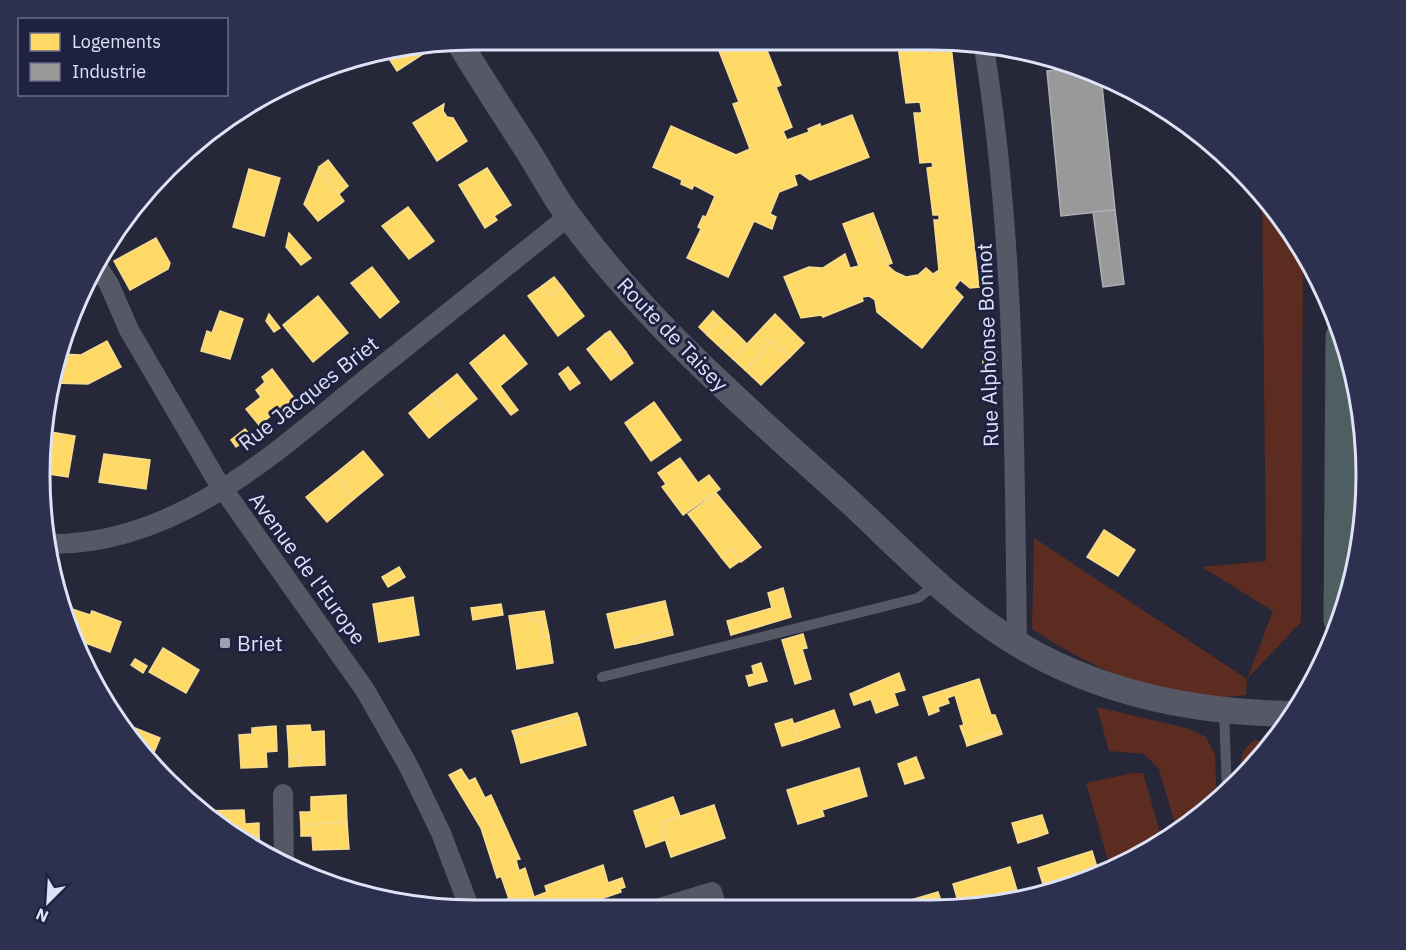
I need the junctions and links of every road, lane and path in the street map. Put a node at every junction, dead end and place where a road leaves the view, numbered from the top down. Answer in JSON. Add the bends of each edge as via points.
{"nodes":[{"id":1,"x":464,"y":50,"type":"edge"},
{"id":2,"x":985,"y":53,"type":"edge"},
{"id":3,"x":569,"y":216,"type":"junction"},
{"id":4,"x":101,"y":272,"type":"edge"},
{"id":5,"x":1342,"y":364,"type":"edge"},
{"id":6,"x":222,"y":489,"type":"junction"},
{"id":7,"x":55,"y":544,"type":"edge"},
{"id":8,"x":938,"y":583,"type":"junction"},
{"id":9,"x":1340,"y":591,"type":"edge"},
{"id":10,"x":1017,"y":644,"type":"junction"},
{"id":11,"x":602,"y":677,"type":"dead end"},
{"id":12,"x":1224,"y":711,"type":"junction"},
{"id":13,"x":1283,"y":714,"type":"edge"},
{"id":14,"x":1227,"y":781,"type":"edge"},
{"id":15,"x":283,"y":794,"type":"dead end"},
{"id":16,"x":284,"y":855,"type":"edge"},
{"id":17,"x":466,"y":900,"type":"edge"}],
"edges":[{"from":1,"to":3,"type":"street","name":"Route de Taisey"},
{"from":2,"to":10,"type":"street","name":"Rue Alphonse Bonnot","via":[[1005,214],[1014,368]]},
{"from":3,"to":6,"type":"street","name":"Rue Jacques Briet","via":[[269,457]]},
{"from":3,"to":8,"type":"street","name":"Route de Taisey","via":[[612,271],[682,348]]},
{"from":4,"to":6,"type":"street","name":"Avenue de l'Europe","via":[[146,361]]},
{"from":5,"to":9,"type":"highway"},
{"from":6,"to":7,"type":"street","name":"Rue Jacques Briet","via":[[182,513],[104,541]]},
{"from":6,"to":17,"type":"street","name":"Avenue de l'Europe","via":[[365,690],[427,804]]},
{"from":8,"to":10,"type":"street","name":"Route de Taisey"},
{"from":8,"to":11,"type":"lane","via":[[918,598]]},
{"from":10,"to":12,"type":"street","name":"Route de Taisey","via":[[1070,671],[1118,687],[1166,702]]},
{"from":12,"to":13,"type":"street","name":"Route de Taisey"},
{"from":12,"to":14,"type":"lane"},
{"from":15,"to":16,"type":"street"}]}
